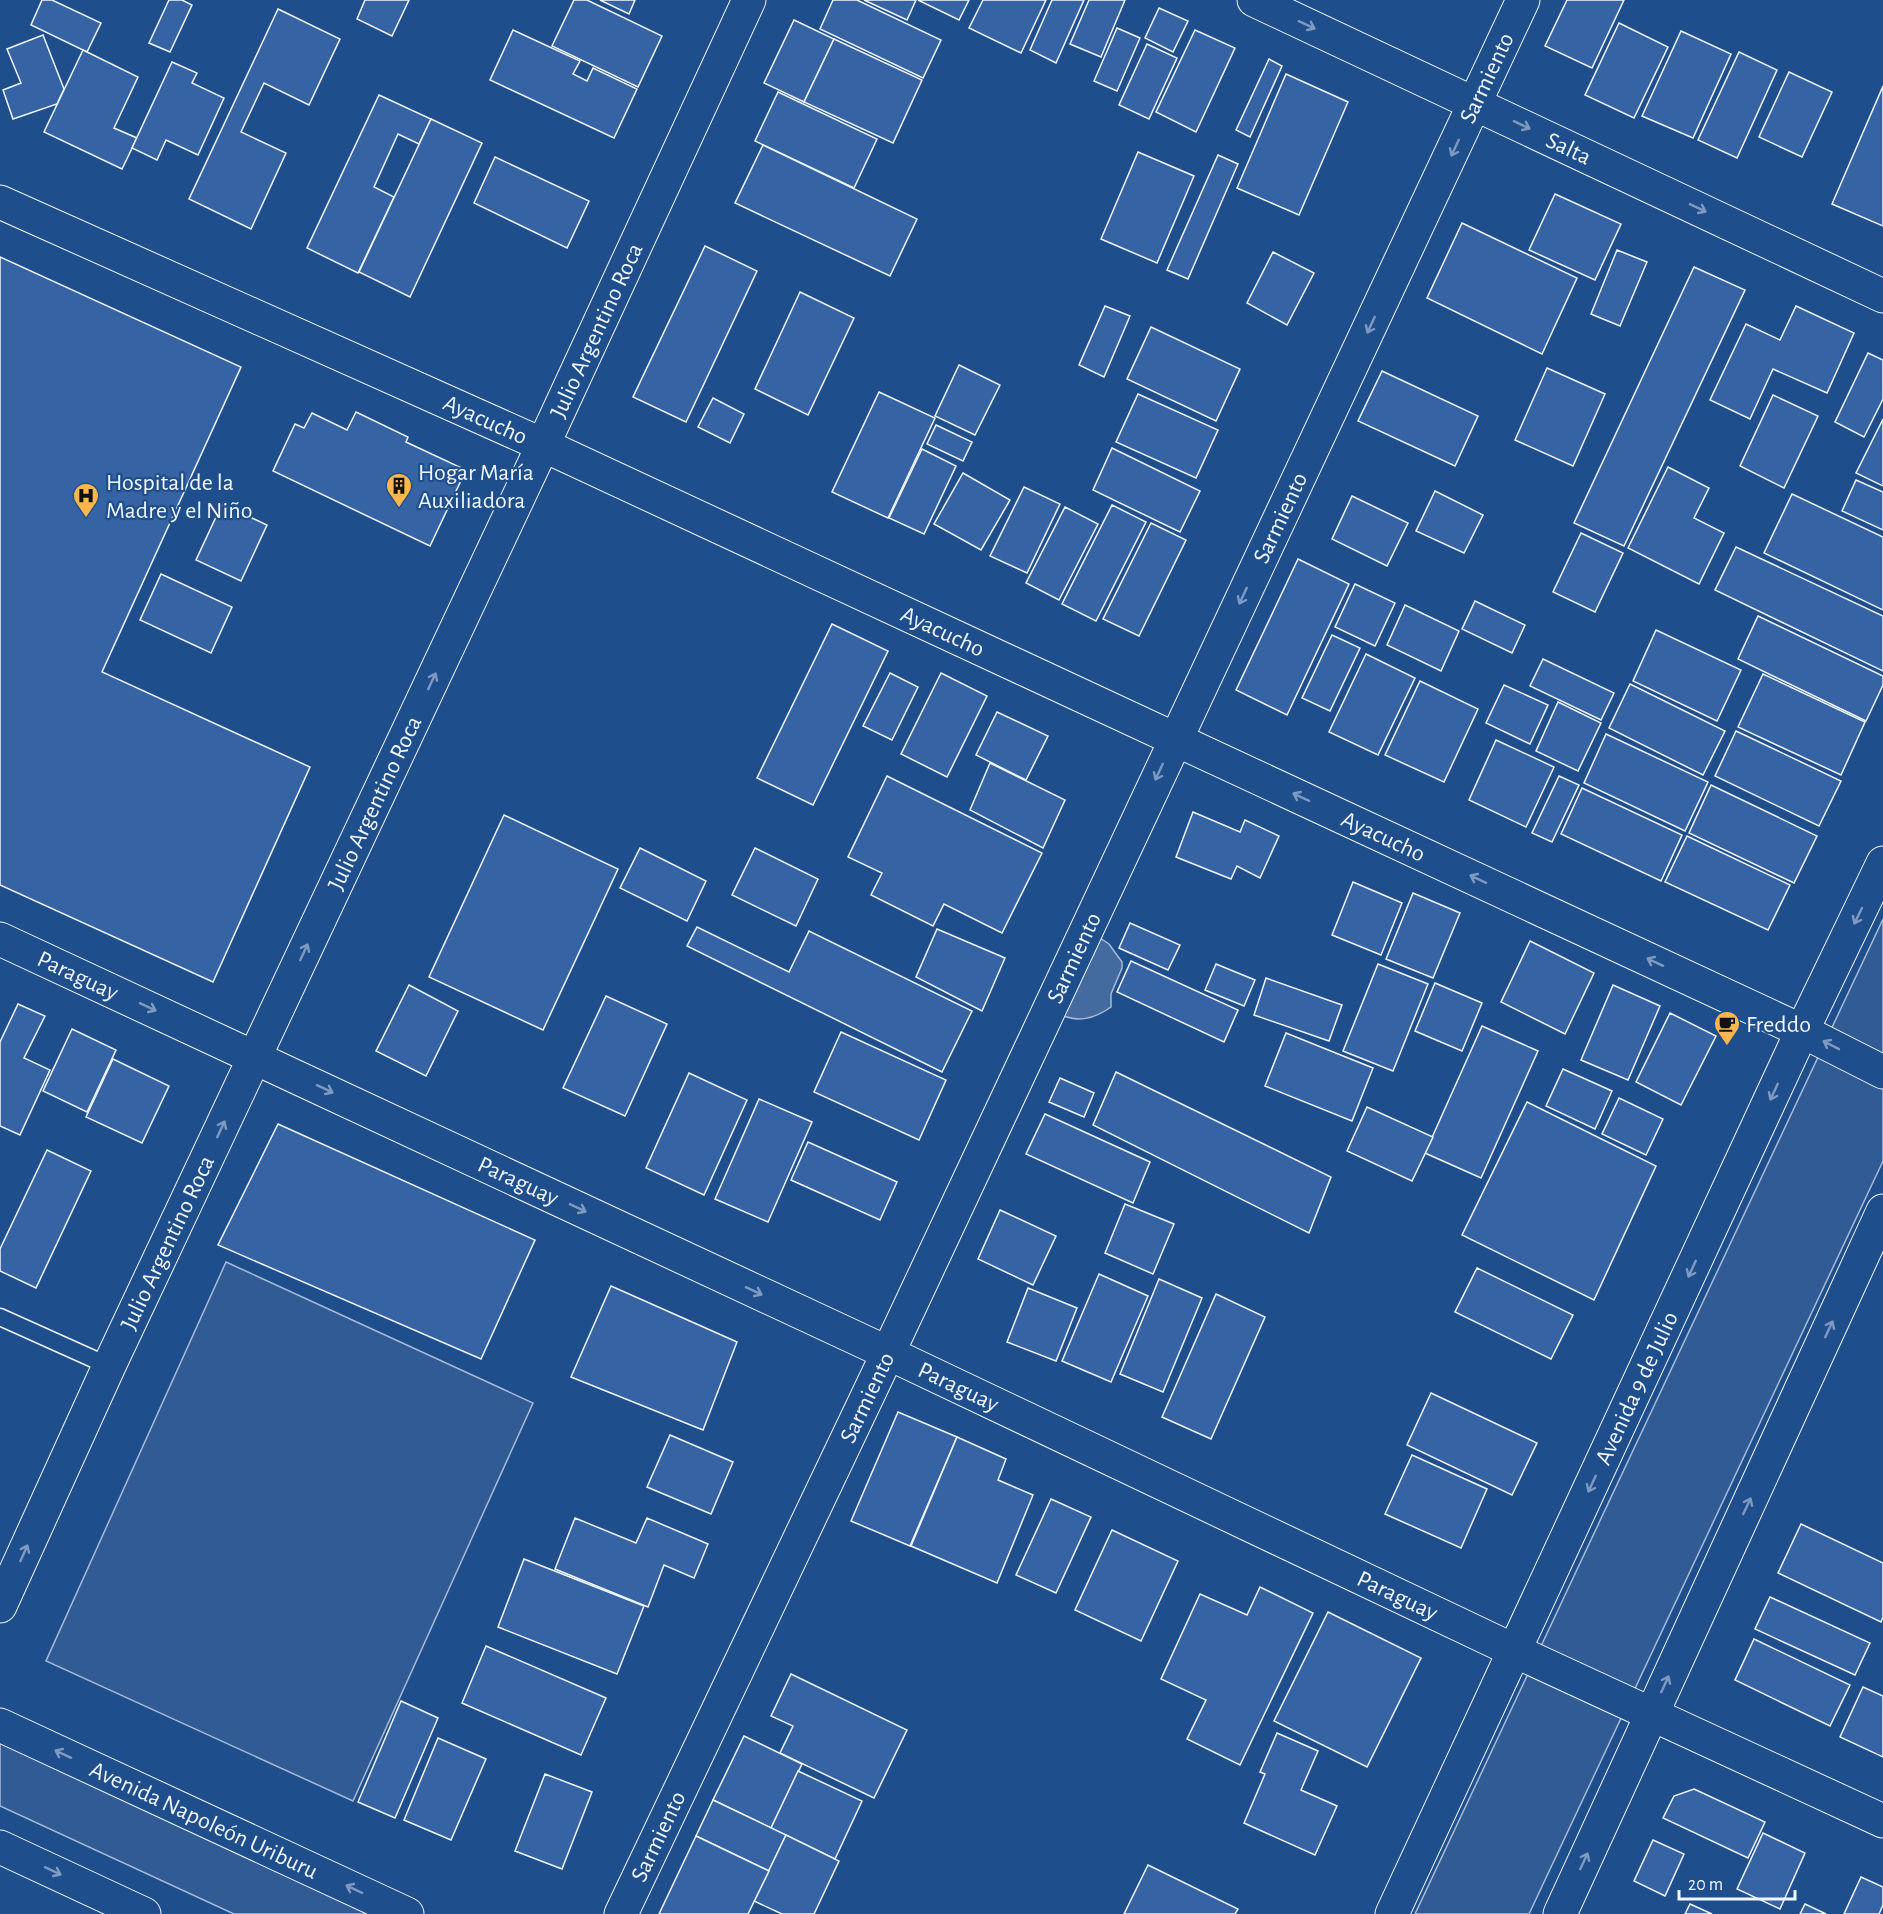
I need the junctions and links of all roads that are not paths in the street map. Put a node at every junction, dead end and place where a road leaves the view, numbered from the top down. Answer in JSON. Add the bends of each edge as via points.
{"nodes":[{"id":1,"x":749,"y":0,"type":"edge"},
{"id":2,"x":1254,"y":0,"type":"edge"},
{"id":3,"x":1523,"y":0,"type":"edge"},
{"id":4,"x":1476,"y":103,"type":"junction"},
{"id":5,"x":0,"y":202,"type":"edge"},
{"id":6,"x":1883,"y":296,"type":"edge"},
{"id":7,"x":543,"y":445,"type":"junction"},
{"id":8,"x":1175,"y":738,"type":"junction"},
{"id":9,"x":1883,"y":863,"type":"edge"},
{"id":10,"x":0,"y":939,"type":"edge"},
{"id":11,"x":1803,"y":1031,"type":"junction"},
{"id":12,"x":255,"y":1056,"type":"junction"},
{"id":13,"x":1883,"y":1072,"type":"edge"},
{"id":14,"x":1883,"y":1211,"type":"edge"},
{"id":15,"x":0,"y":1317,"type":"edge"},
{"id":16,"x":888,"y":1353,"type":"junction"},
{"id":17,"x":109,"y":1366,"type":"junction"},
{"id":18,"x":0,"y":1606,"type":"edge"},
{"id":19,"x":1515,"y":1651,"type":"junction"},
{"id":20,"x":1652,"y":1713,"type":"junction"},
{"id":21,"x":0,"y":1725,"type":"edge"},
{"id":22,"x":1883,"y":1821,"type":"edge"},
{"id":23,"x":0,"y":1847,"type":"edge"},
{"id":24,"x":144,"y":1914,"type":"edge"},
{"id":25,"x":407,"y":1914,"type":"edge"},
{"id":26,"x":621,"y":1914,"type":"edge"},
{"id":27,"x":1392,"y":1914,"type":"edge"},
{"id":28,"x":1560,"y":1914,"type":"edge"}],
"edges":[{"from":1,"to":7,"type":"street","name":"Julio Argentino Roca"},
{"from":2,"to":4,"type":"street","name":"Salta","one_way":true},
{"from":3,"to":4,"type":"street","name":"Sarmiento"},
{"from":4,"to":6,"type":"street","name":"Salta","one_way":true},
{"from":4,"to":8,"type":"street","name":"Sarmiento","one_way":true},
{"from":5,"to":7,"type":"street","name":"Ayacucho"},
{"from":7,"to":8,"type":"street","name":"Ayacucho"},
{"from":12,"to":7,"type":"street","name":"Julio Argentino Roca","one_way":true},
{"from":11,"to":8,"type":"street","name":"Ayacucho","one_way":true},
{"from":8,"to":16,"type":"street","name":"Sarmiento","one_way":true},
{"from":9,"to":11,"type":"street","name":"Avenida 9 de Julio","one_way":true},
{"from":10,"to":12,"type":"street","name":"Paraguay","one_way":true},
{"from":13,"to":11,"type":"street","name":"Ayacucho","one_way":true},
{"from":11,"to":19,"type":"street","name":"Avenida 9 de Julio","one_way":true},
{"from":12,"to":16,"type":"street","name":"Paraguay","one_way":true},
{"from":17,"to":12,"type":"street","name":"Julio Argentino Roca","one_way":true},
{"from":20,"to":14,"type":"street","one_way":true},
{"from":15,"to":17,"type":"lane"},
{"from":16,"to":19,"type":"street","name":"Paraguay"},
{"from":16,"to":26,"type":"street","name":"Sarmiento"},
{"from":18,"to":17,"type":"street","name":"Julio Argentino Roca","one_way":true},
{"from":19,"to":20,"type":"street","name":"Paraguay"},
{"from":19,"to":27,"type":"street","name":"Avenida 9 de Julio"},
{"from":20,"to":22,"type":"street","name":"Paraguay"},
{"from":28,"to":20,"type":"street","one_way":true},
{"from":25,"to":21,"type":"street","name":"Avenida Napoleón Uriburu","one_way":true},
{"from":23,"to":24,"type":"street","one_way":true}]}
